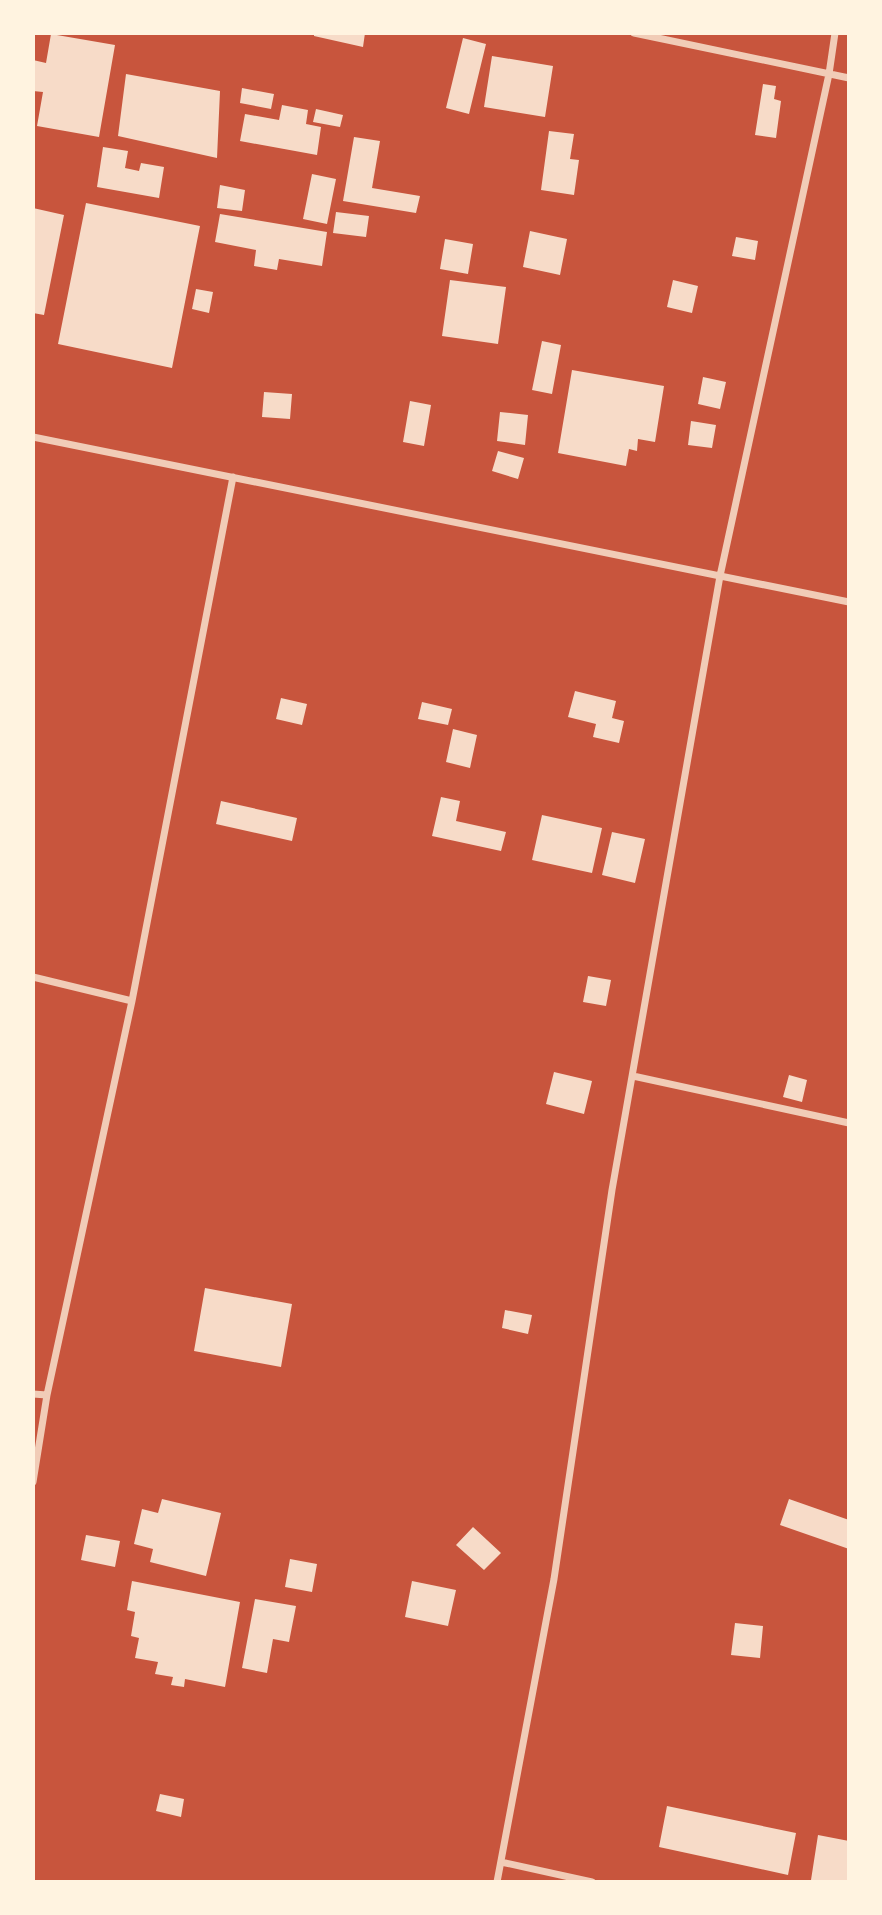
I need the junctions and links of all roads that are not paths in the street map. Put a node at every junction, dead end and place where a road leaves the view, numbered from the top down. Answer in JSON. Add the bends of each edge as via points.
{"nodes":[{"id":1,"x":634,"y":33,"type":"edge"},
{"id":2,"x":835,"y":33,"type":"edge"},
{"id":3,"x":829,"y":74,"type":"junction"},
{"id":4,"x":849,"y":78,"type":"edge"},
{"id":5,"x":33,"y":437,"type":"edge"},
{"id":6,"x":233,"y":477,"type":"junction"},
{"id":7,"x":720,"y":576,"type":"junction"},
{"id":8,"x":849,"y":602,"type":"edge"},
{"id":9,"x":33,"y":977,"type":"edge"},
{"id":10,"x":132,"y":1001,"type":"junction"},
{"id":11,"x":633,"y":1076,"type":"junction"},
{"id":12,"x":849,"y":1123,"type":"edge"},
{"id":13,"x":33,"y":1394,"type":"edge"},
{"id":14,"x":47,"y":1395,"type":"junction"},
{"id":15,"x":33,"y":1482,"type":"edge"},
{"id":16,"x":501,"y":1862,"type":"junction"},
{"id":17,"x":497,"y":1882,"type":"edge"},
{"id":18,"x":592,"y":1882,"type":"edge"}],
"edges":[{"from":1,"to":3,"type":"street"},
{"from":2,"to":3,"type":"street"},
{"from":3,"to":4,"type":"street"},
{"from":3,"to":7,"type":"street"},
{"from":5,"to":6,"type":"street"},
{"from":6,"to":7,"type":"street"},
{"from":6,"to":10,"type":"street"},
{"from":7,"to":8,"type":"street"},
{"from":7,"to":11,"type":"street"},
{"from":9,"to":10,"type":"street"},
{"from":10,"to":14,"type":"street"},
{"from":11,"to":12,"type":"street"},
{"from":11,"to":16,"type":"street","via":[[554,1580]]},
{"from":13,"to":14,"type":"street"},
{"from":14,"to":15,"type":"street"},
{"from":16,"to":17,"type":"street"},
{"from":16,"to":18,"type":"street"}]}
